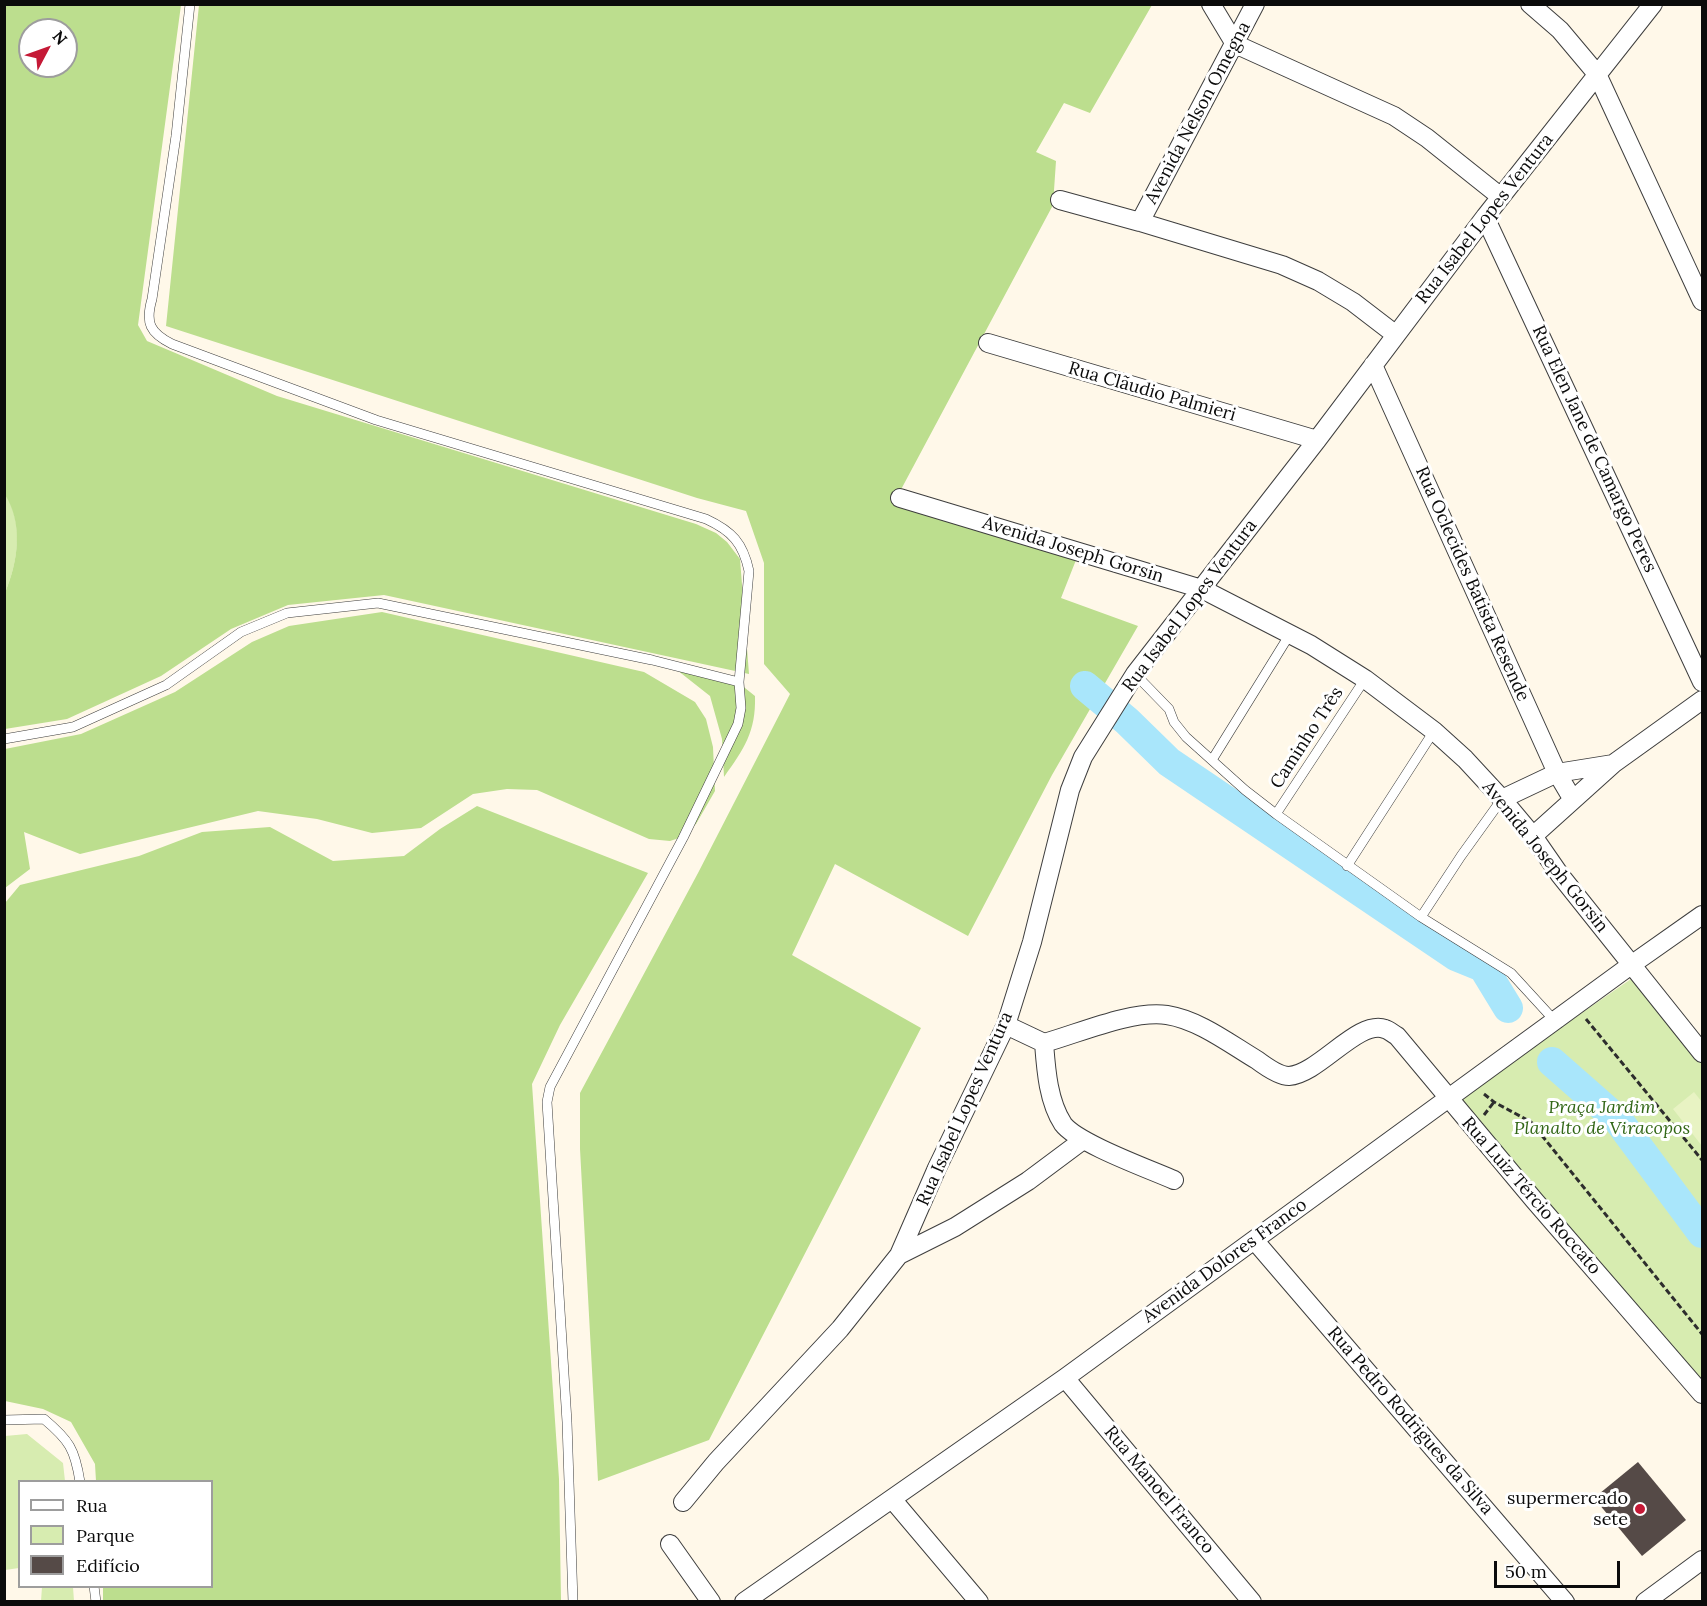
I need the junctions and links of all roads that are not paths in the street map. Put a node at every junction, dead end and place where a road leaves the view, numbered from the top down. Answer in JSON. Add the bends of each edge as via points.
{"nodes":[{"id":1,"x":190,"y":4,"type":"edge"},
{"id":2,"x":1211,"y":4,"type":"edge"},
{"id":3,"x":1255,"y":4,"type":"edge"},
{"id":4,"x":1530,"y":4,"type":"edge"},
{"id":5,"x":1653,"y":4,"type":"edge"},
{"id":6,"x":1235,"y":44,"type":"junction"},
{"id":7,"x":1597,"y":74,"type":"junction"},
{"id":8,"x":1501,"y":197,"type":"junction"},
{"id":9,"x":1060,"y":200,"type":"dead end"},
{"id":10,"x":1485,"y":217,"type":"junction"},
{"id":11,"x":1140,"y":222,"type":"junction"},
{"id":12,"x":1702,"y":301,"type":"edge"},
{"id":13,"x":1396,"y":335,"type":"junction"},
{"id":14,"x":988,"y":343,"type":"dead end"},
{"id":15,"x":1373,"y":366,"type":"junction"},
{"id":16,"x":1317,"y":440,"type":"junction"},
{"id":17,"x":900,"y":498,"type":"dead end"},
{"id":18,"x":1202,"y":589,"type":"junction"},
{"id":19,"x":1290,"y":634,"type":"junction"},
{"id":20,"x":1135,"y":674,"type":"junction"},
{"id":21,"x":1365,"y":679,"type":"junction"},
{"id":22,"x":739,"y":682,"type":"junction"},
{"id":23,"x":1702,"y":682,"type":"edge"},
{"id":24,"x":1702,"y":700,"type":"edge"},
{"id":25,"x":1434,"y":730,"type":"junction"},
{"id":26,"x":4,"y":739,"type":"edge"},
{"id":27,"x":1212,"y":760,"type":"junction"},
{"id":28,"x":1612,"y":765,"type":"junction"},
{"id":29,"x":1557,"y":773,"type":"junction"},
{"id":30,"x":1502,"y":800,"type":"junction"},
{"id":31,"x":1573,"y":800,"type":"junction"},
{"id":32,"x":1276,"y":814,"type":"junction"},
{"id":33,"x":1533,"y":836,"type":"junction"},
{"id":34,"x":1347,"y":866,"type":"junction"},
{"id":35,"x":1702,"y":915,"type":"edge"},
{"id":36,"x":1421,"y":917,"type":"junction"},
{"id":37,"x":1631,"y":965,"type":"junction"},
{"id":38,"x":1555,"y":1022,"type":"junction"},
{"id":39,"x":1006,"y":1025,"type":"junction"},
{"id":40,"x":1044,"y":1043,"type":"junction"},
{"id":41,"x":1702,"y":1053,"type":"edge"},
{"id":42,"x":1448,"y":1098,"type":"junction"},
{"id":43,"x":1083,"y":1140,"type":"junction"},
{"id":44,"x":1174,"y":1180,"type":"dead end"},
{"id":45,"x":1255,"y":1241,"type":"junction"},
{"id":46,"x":899,"y":1256,"type":"junction"},
{"id":47,"x":1065,"y":1378,"type":"junction"},
{"id":48,"x":1702,"y":1394,"type":"edge"},
{"id":49,"x":4,"y":1420,"type":"edge"},
{"id":50,"x":80,"y":1480,"type":"edge"},
{"id":51,"x":892,"y":1499,"type":"junction"},
{"id":52,"x":683,"y":1502,"type":"dead end"},
{"id":53,"x":670,"y":1544,"type":"dead end"},
{"id":54,"x":1702,"y":1560,"type":"edge"},
{"id":55,"x":573,"y":1602,"type":"edge"},
{"id":56,"x":711,"y":1602,"type":"edge"},
{"id":57,"x":744,"y":1602,"type":"edge"},
{"id":58,"x":979,"y":1602,"type":"edge"},
{"id":59,"x":1252,"y":1602,"type":"edge"},
{"id":60,"x":1565,"y":1602,"type":"edge"},
{"id":61,"x":1645,"y":1602,"type":"edge"}],
"edges":[{"from":1,"to":22,"type":"lane","via":[[176,136],[149,310],[150,326],[157,336],[172,345],[376,420],[724,527],[745,553],[749,571]]},
{"from":2,"to":6,"type":"street"},
{"from":3,"to":6,"type":"street","name":"Avenida Nelson Omegna"},
{"from":4,"to":7,"type":"street","via":[[1560,30]]},
{"from":5,"to":7,"type":"street","name":"Rua Isabel Lopes Ventura"},
{"from":6,"to":8,"type":"street","via":[[1394,116]]},
{"from":6,"to":11,"type":"street","name":"Avenida Nelson Omegna"},
{"from":7,"to":8,"type":"street","name":"Rua Isabel Lopes Ventura"},
{"from":7,"to":12,"type":"street"},
{"from":8,"to":10,"type":"street","name":"Rua Isabel Lopes Ventura"},
{"from":9,"to":11,"type":"street"},
{"from":10,"to":13,"type":"street","name":"Rua Isabel Lopes Ventura"},
{"from":10,"to":23,"type":"street","name":"Rua Elen Jane de Camargo Peres"},
{"from":11,"to":13,"type":"street","via":[[1282,265],[1353,302]]},
{"from":13,"to":15,"type":"street","name":"Rua Isabel Lopes Ventura"},
{"from":14,"to":16,"type":"street","name":"Rua Clãudio Palmieri"},
{"from":15,"to":16,"type":"street","name":"Rua Isabel Lopes Ventura"},
{"from":15,"to":29,"type":"street","name":"Rua Oclecides Batista Resende"},
{"from":16,"to":18,"type":"street","name":"Rua Isabel Lopes Ventura"},
{"from":17,"to":18,"type":"street","name":"Avenida Joseph Gorsin"},
{"from":18,"to":19,"type":"street","name":"Avenida Joseph Gorsin"},
{"from":18,"to":20,"type":"street","name":"Rua Isabel Lopes Ventura"},
{"from":19,"to":21,"type":"street","name":"Avenida Joseph Gorsin"},
{"from":19,"to":27,"type":"lane"},
{"from":20,"to":27,"type":"lane","via":[[1169,709],[1186,737]]},
{"from":20,"to":39,"type":"street","name":"Rua Isabel Lopes Ventura","via":[[1083,757],[1070,790],[1032,942]]},
{"from":21,"to":25,"type":"street","name":"Avenida Joseph Gorsin"},
{"from":21,"to":32,"type":"lane","name":"Caminho Três"},
{"from":22,"to":26,"type":"lane","via":[[378,603],[287,614],[241,632],[166,685],[74,727]]},
{"from":22,"to":55,"type":"lane","via":[[738,724],[683,838],[550,1087],[547,1102],[567,1422]]},
{"from":24,"to":28,"type":"street"},
{"from":25,"to":30,"type":"street","name":"Avenida Joseph Gorsin"},
{"from":25,"to":34,"type":"lane"},
{"from":27,"to":32,"type":"lane"},
{"from":28,"to":29,"type":"street"},
{"from":28,"to":31,"type":"street"},
{"from":29,"to":30,"type":"street"},
{"from":29,"to":31,"type":"street","name":"Rua Oclecides Batista Resende"},
{"from":30,"to":33,"type":"street","name":"Avenida Joseph Gorsin"},
{"from":30,"to":36,"type":"lane"},
{"from":31,"to":33,"type":"street"},
{"from":32,"to":34,"type":"lane"},
{"from":33,"to":37,"type":"street","name":"Avenida Joseph Gorsin"},
{"from":34,"to":36,"type":"lane"},
{"from":35,"to":37,"type":"street","name":"Avenida Dolores Franco"},
{"from":36,"to":38,"type":"lane","via":[[1510,973]]},
{"from":37,"to":38,"type":"street","name":"Avenida Dolores Franco"},
{"from":37,"to":41,"type":"street","name":"Avenida Joseph Gorsin"},
{"from":38,"to":42,"type":"street","name":"Avenida Dolores Franco"},
{"from":39,"to":40,"type":"street"},
{"from":39,"to":46,"type":"street","name":"Rua Isabel Lopes Ventura"},
{"from":40,"to":42,"type":"street","name":"Rua Luiz Tércio Roccato","via":[[1141,1014],[1169,1015],[1197,1025],[1288,1076],[1308,1070],[1374,1028],[1386,1029],[1397,1036]]},
{"from":40,"to":43,"type":"street","via":[[1055,1107],[1064,1125]]},
{"from":42,"to":45,"type":"street","name":"Avenida Dolores Franco"},
{"from":42,"to":48,"type":"street","name":"Rua Luiz Tércio Roccato"},
{"from":43,"to":44,"type":"street"},
{"from":43,"to":46,"type":"street","via":[[1028,1181],[955,1227]]},
{"from":45,"to":47,"type":"street","name":"Avenida Dolores Franco"},
{"from":45,"to":60,"type":"street","name":"Rua Pedro Rodrigues da Silva"},
{"from":46,"to":52,"type":"street","name":"Rua Isabel Lopes Ventura","via":[[840,1329]]},
{"from":47,"to":51,"type":"street","name":"Avenida Dolores Franco"},
{"from":47,"to":59,"type":"street","name":"Rua Manoel Franco"},
{"from":49,"to":50,"type":"lane","via":[[44,1419],[63,1436],[76,1459]]},
{"from":51,"to":57,"type":"street","name":"Avenida Dolores Franco"},
{"from":51,"to":58,"type":"street"},
{"from":53,"to":56,"type":"street"},
{"from":54,"to":61,"type":"street"}]}
